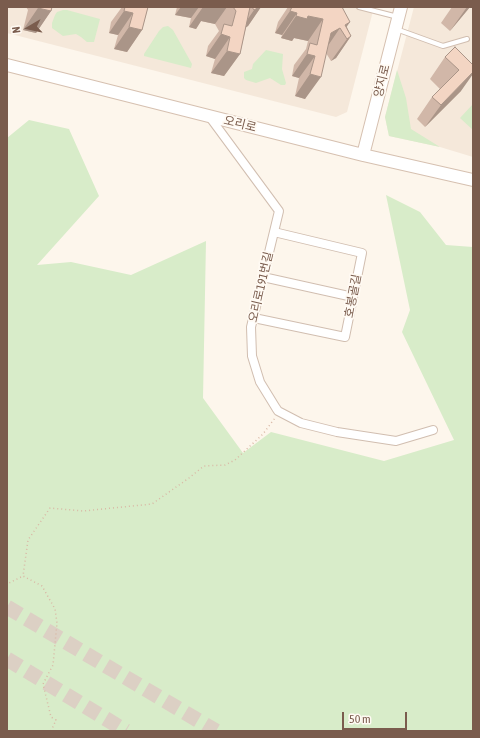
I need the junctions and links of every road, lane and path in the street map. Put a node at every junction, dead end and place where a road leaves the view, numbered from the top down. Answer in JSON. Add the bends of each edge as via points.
{"nodes":[{"id":1,"x":359,"y":7,"type":"edge"},
{"id":2,"x":399,"y":18,"type":"edge"},
{"id":3,"x":467,"y":39,"type":"dead end"},
{"id":4,"x":7,"y":65,"type":"edge"},
{"id":5,"x":209,"y":116,"type":"junction"},
{"id":6,"x":363,"y":155,"type":"junction"},
{"id":7,"x":473,"y":180,"type":"edge"},
{"id":8,"x":274,"y":232,"type":"junction"},
{"id":9,"x":263,"y":277,"type":"junction"},
{"id":10,"x":353,"y":297,"type":"junction"},
{"id":11,"x":254,"y":318,"type":"junction"},
{"id":12,"x":276,"y":408,"type":"junction"},
{"id":13,"x":433,"y":430,"type":"dead end"},
{"id":14,"x":23,"y":576,"type":"junction"},
{"id":15,"x":7,"y":586,"type":"edge"},
{"id":16,"x":51,"y":731,"type":"edge"}],
"edges":[{"from":1,"to":2,"type":"lane"},
{"from":2,"to":3,"type":"lane","via":[[443,46]]},
{"from":2,"to":6,"type":"main road","name":"양지로"},
{"from":4,"to":5,"type":"main road","name":"오리로"},
{"from":5,"to":6,"type":"main road","name":"오리로"},
{"from":5,"to":8,"type":"street","name":"오리로191번길","via":[[278,211]]},
{"from":6,"to":7,"type":"main road","name":"오리로"},
{"from":8,"to":9,"type":"street","name":"오리로191번길"},
{"from":8,"to":10,"type":"street","name":"호봉골길","via":[[362,253]]},
{"from":9,"to":10,"type":"street"},
{"from":9,"to":11,"type":"street","name":"오리로191번길"},
{"from":10,"to":11,"type":"street","name":"호봉골길","via":[[345,337]]},
{"from":11,"to":12,"type":"street","name":"오리로191번길","via":[[251,327],[252,356],[260,382]]},
{"from":12,"to":13,"type":"street","name":"오리로191번길","via":[[302,423],[337,432],[396,441]]},
{"from":12,"to":14,"type":"path","via":[[276,416],[263,434],[235,460],[225,465],[204,466],[152,504],[83,511],[50,508],[28,540]]},
{"from":14,"to":15,"type":"path"},
{"from":14,"to":16,"type":"path","via":[[42,586],[55,609],[57,623],[53,665],[42,684],[51,718],[56,720]]}]}
